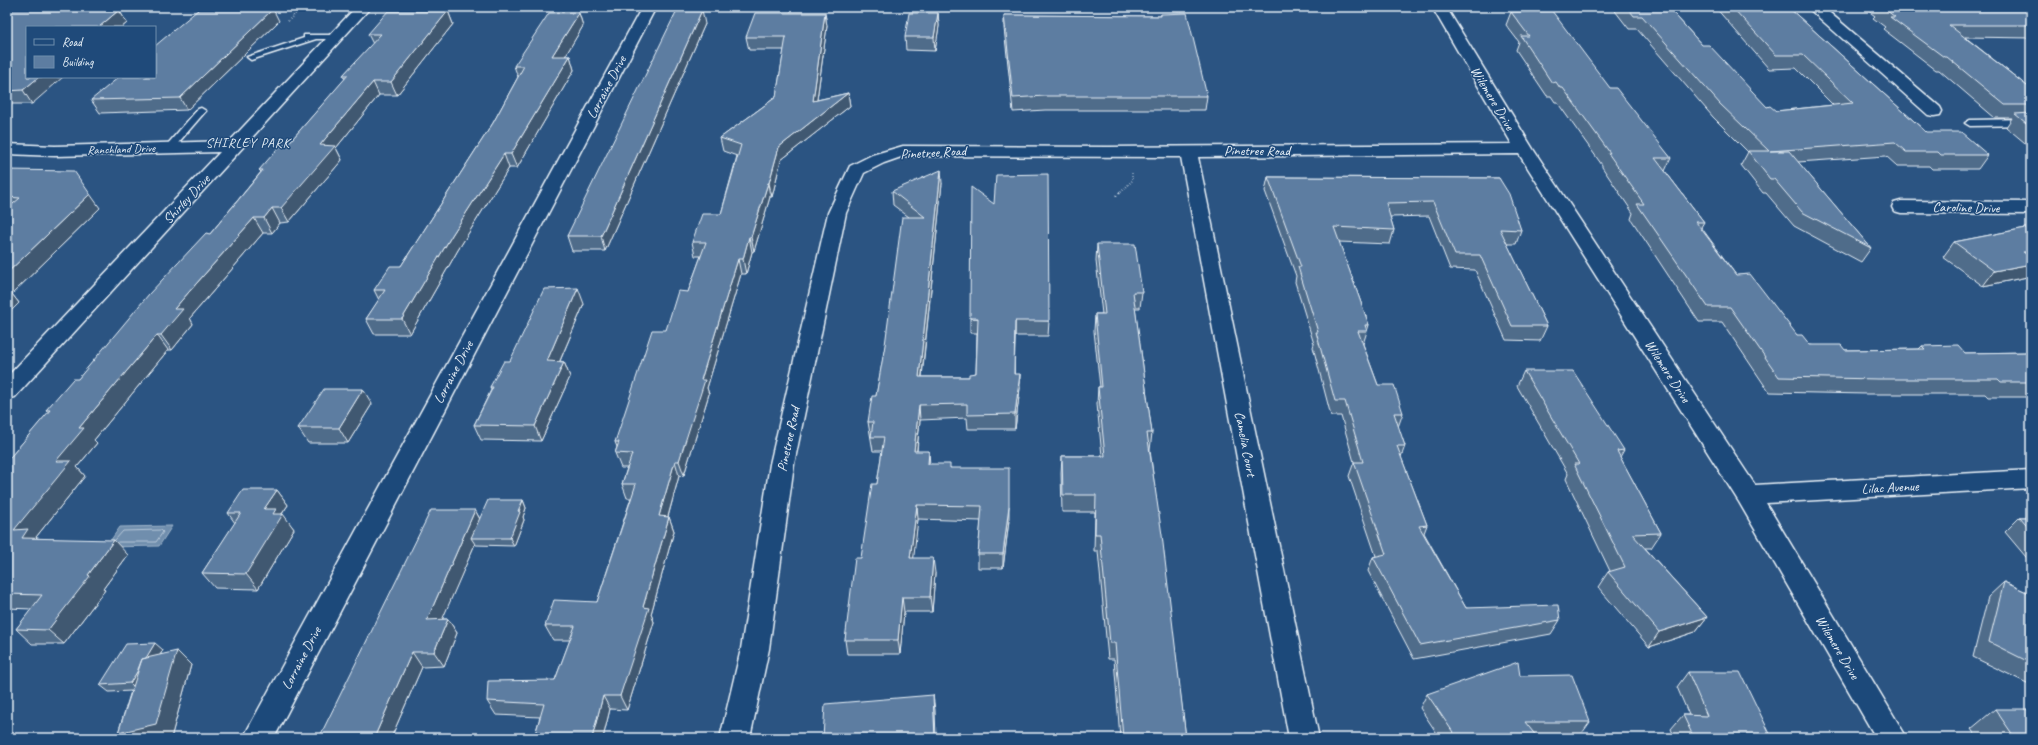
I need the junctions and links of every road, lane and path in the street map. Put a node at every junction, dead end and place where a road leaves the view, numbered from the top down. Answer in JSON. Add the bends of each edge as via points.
{"nodes":[{"id":1,"x":302,"y":7,"type":"edge"},
{"id":2,"x":364,"y":7,"type":"edge"},
{"id":3,"x":649,"y":7,"type":"edge"},
{"id":4,"x":1439,"y":7,"type":"edge"},
{"id":5,"x":1814,"y":7,"type":"edge"},
{"id":6,"x":288,"y":21,"type":"dead end"},
{"id":7,"x":301,"y":37,"type":"dead end"},
{"id":8,"x":315,"y":37,"type":"junction"},
{"id":9,"x":336,"y":37,"type":"junction"},
{"id":10,"x":251,"y":57,"type":"dead end"},
{"id":11,"x":201,"y":111,"type":"dead end"},
{"id":12,"x":1934,"y":111,"type":"dead end"},
{"id":13,"x":2031,"y":122,"type":"edge"},
{"id":14,"x":1970,"y":123,"type":"dead end"},
{"id":15,"x":236,"y":146,"type":"junction"},
{"id":16,"x":169,"y":148,"type":"junction"},
{"id":17,"x":7,"y":149,"type":"edge"},
{"id":18,"x":1524,"y":149,"type":"junction"},
{"id":19,"x":1188,"y":150,"type":"junction"},
{"id":20,"x":1131,"y":152,"type":"junction"},
{"id":21,"x":1116,"y":196,"type":"dead end"},
{"id":22,"x":1901,"y":207,"type":"dead end"},
{"id":23,"x":2031,"y":208,"type":"edge"},
{"id":24,"x":7,"y":390,"type":"edge"},
{"id":25,"x":2031,"y":479,"type":"edge"},
{"id":26,"x":1748,"y":495,"type":"junction"},
{"id":27,"x":258,"y":738,"type":"edge"},
{"id":28,"x":735,"y":738,"type":"edge"},
{"id":29,"x":1304,"y":738,"type":"edge"},
{"id":30,"x":1892,"y":738,"type":"edge"}],
"edges":[{"from":1,"to":6,"type":"path"},
{"from":2,"to":9,"type":"street","name":"Shirley Drive"},
{"from":3,"to":27,"type":"street","name":"Lorraine Drive"},
{"from":4,"to":18,"type":"street","name":"Wilemere Drive"},
{"from":5,"to":12,"type":"street"},
{"from":7,"to":8,"type":"lane"},
{"from":8,"to":9,"type":"lane"},
{"from":8,"to":10,"type":"lane"},
{"from":9,"to":15,"type":"street","name":"Shirley Drive"},
{"from":11,"to":16,"type":"lane"},
{"from":13,"to":14,"type":"lane"},
{"from":15,"to":16,"type":"street","name":"Ranchland Drive"},
{"from":15,"to":24,"type":"street","name":"Shirley Drive"},
{"from":16,"to":17,"type":"street","name":"Ranchland Drive","via":[[55,151]]},
{"from":18,"to":19,"type":"street","name":"Pinetree Road"},
{"from":18,"to":26,"type":"street","name":"Wilemere Drive"},
{"from":19,"to":20,"type":"street","name":"Pinetree Road"},
{"from":19,"to":29,"type":"street","name":"Camelia Court"},
{"from":20,"to":21,"type":"path","via":[[1132,181]]},
{"from":20,"to":28,"type":"street","name":"Pinetree Road","via":[[903,151],[856,170],[837,213],[782,464],[755,649]]},
{"from":22,"to":23,"type":"street","name":"Caroline Drive"},
{"from":25,"to":26,"type":"street","name":"Lilac Avenue"},
{"from":26,"to":30,"type":"street","name":"Wilemere Drive"}]}
